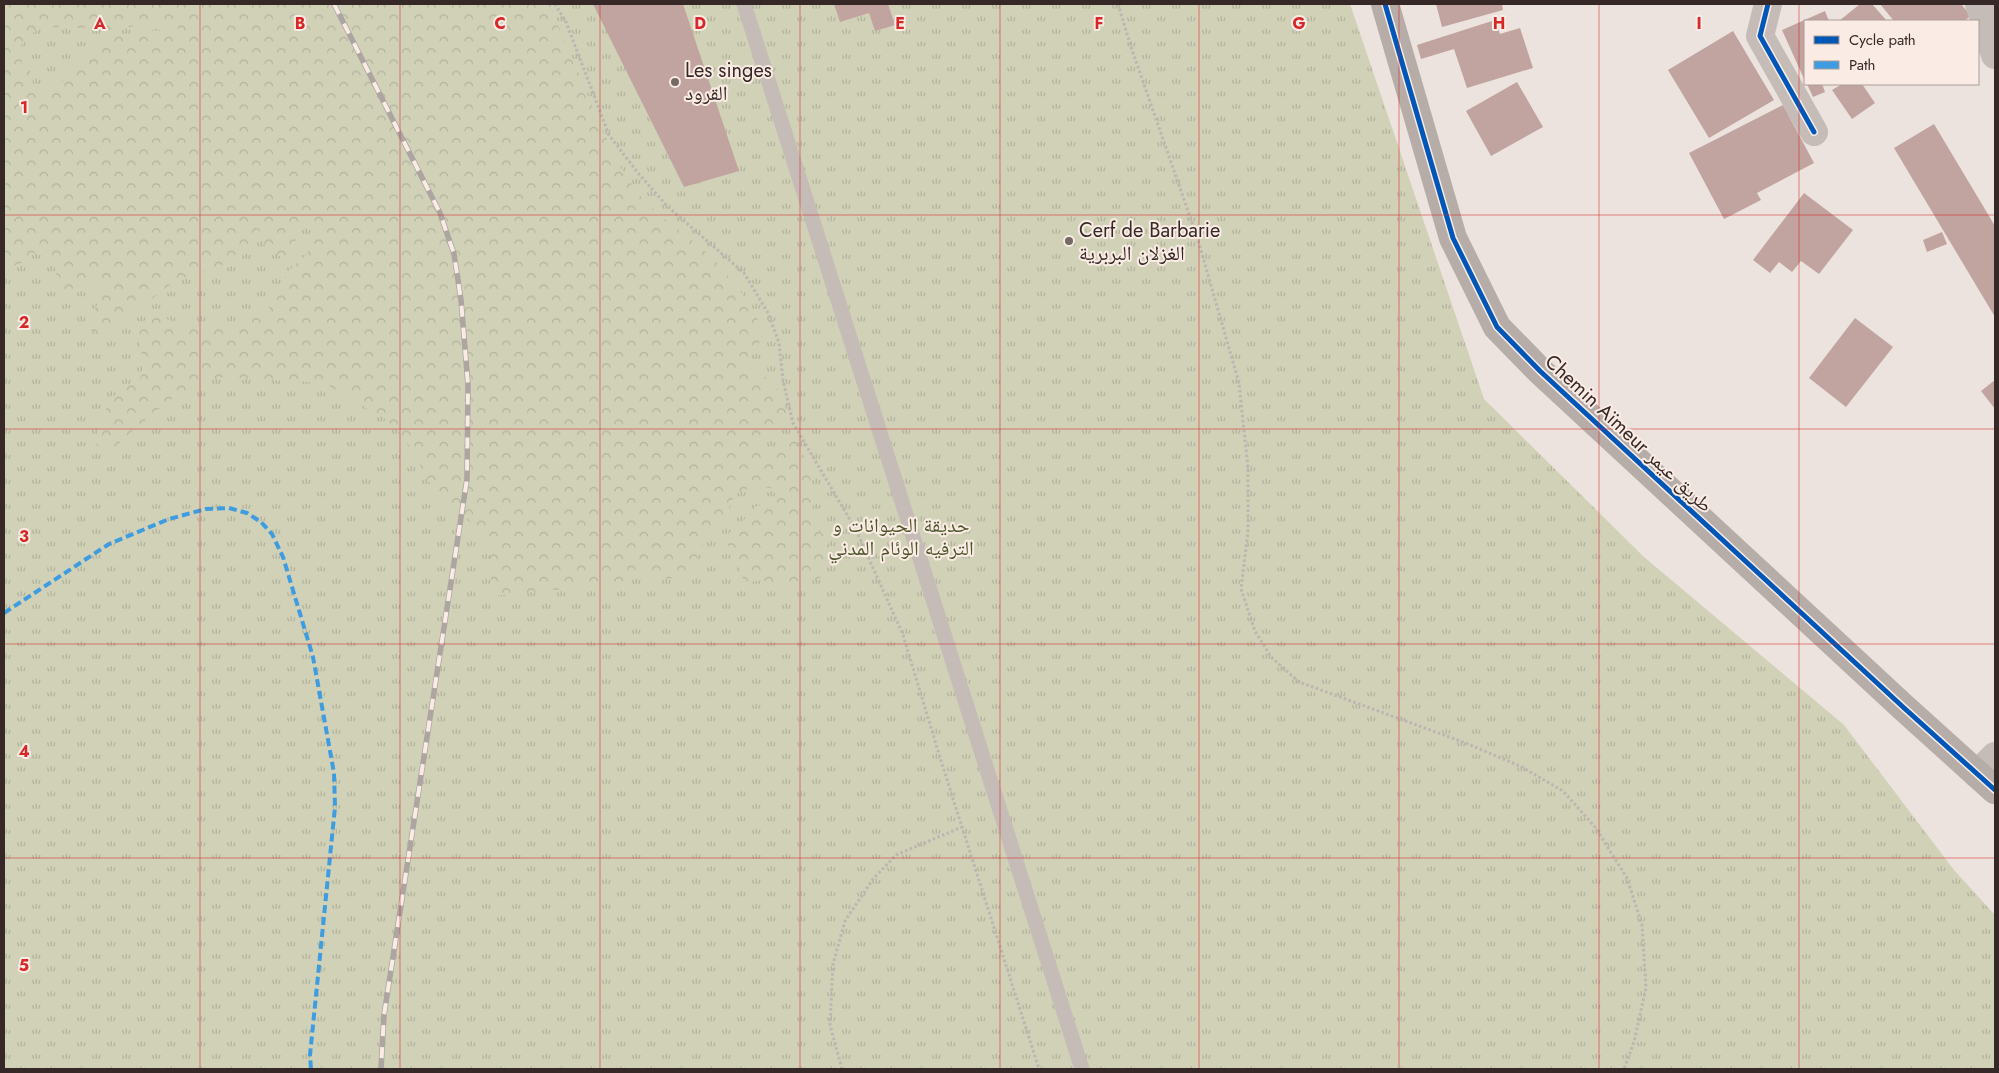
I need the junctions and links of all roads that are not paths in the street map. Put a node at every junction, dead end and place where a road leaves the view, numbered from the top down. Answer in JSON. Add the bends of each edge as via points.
{"nodes":[{"id":1,"x":744,"y":4,"type":"edge"},
{"id":2,"x":1386,"y":4,"type":"edge"},
{"id":3,"x":1768,"y":4,"type":"edge"},
{"id":4,"x":1979,"y":4,"type":"edge"},
{"id":5,"x":1995,"y":55,"type":"edge"},
{"id":6,"x":1814,"y":132,"type":"dead end"},
{"id":7,"x":1989,"y":773,"type":"edge"},
{"id":8,"x":1082,"y":1069,"type":"edge"}],
"edges":[{"from":1,"to":8,"type":"lane"},
{"from":2,"to":7,"type":"street","name":"Chemin Aïmeur طريق عيمر","via":[[1453,238],[1497,327],[1540,371]]},
{"from":3,"to":6,"type":"street","via":[[1760,36]]},
{"from":4,"to":5,"type":"street"}]}
